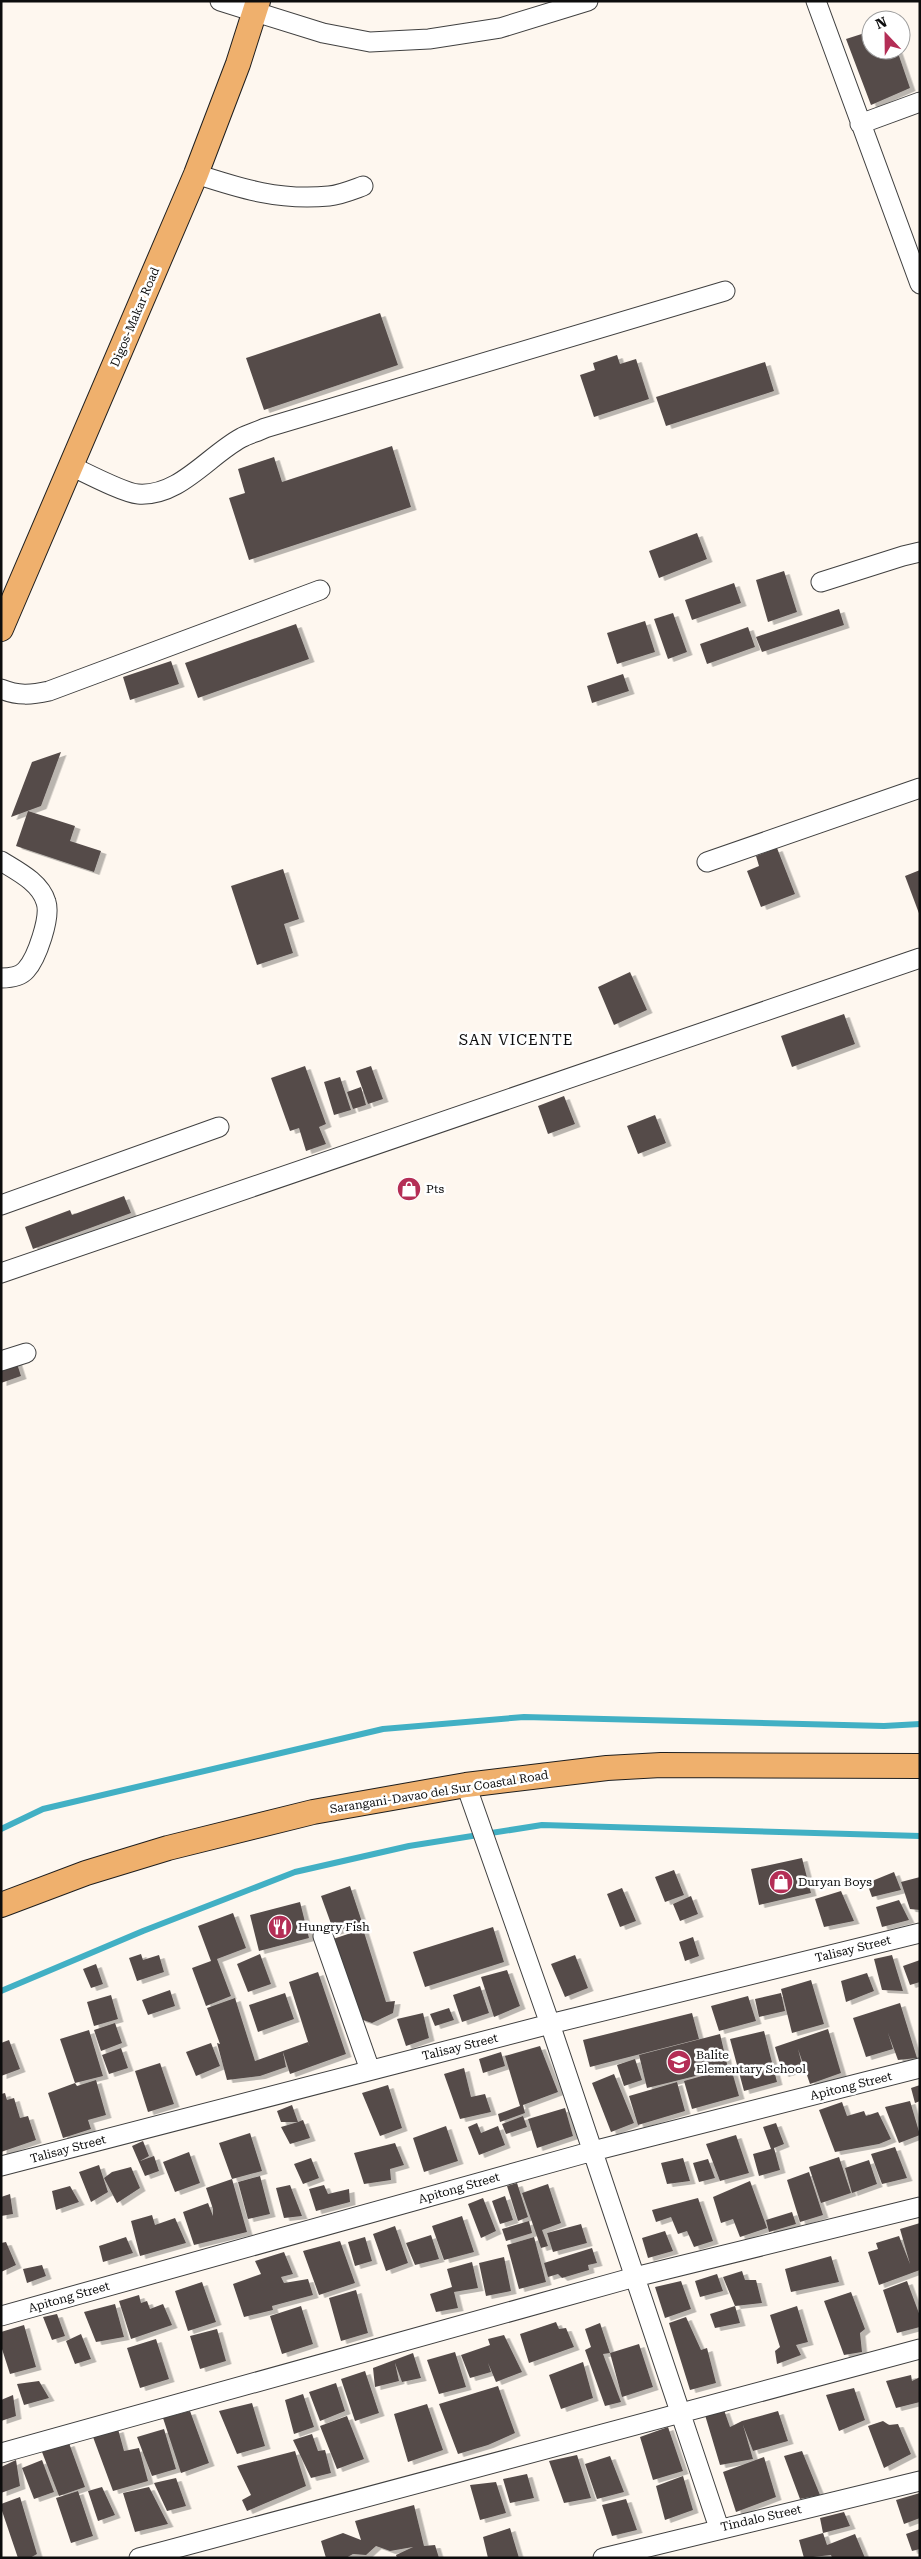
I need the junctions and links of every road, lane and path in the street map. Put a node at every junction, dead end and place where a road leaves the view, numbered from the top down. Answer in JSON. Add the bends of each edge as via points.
{"nodes":[{"id":1,"x":220,"y":1,"type":"edge"},
{"id":2,"x":588,"y":1,"type":"edge"},
{"id":3,"x":816,"y":1,"type":"edge"},
{"id":4,"x":256,"y":7,"type":"edge"},
{"id":5,"x":920,"y":102,"type":"edge"},
{"id":6,"x":860,"y":124,"type":"junction"},
{"id":7,"x":196,"y":174,"type":"junction"},
{"id":8,"x":363,"y":186,"type":"dead end"},
{"id":9,"x":920,"y":284,"type":"edge"},
{"id":10,"x":725,"y":291,"type":"dead end"},
{"id":11,"x":71,"y":466,"type":"junction"},
{"id":12,"x":920,"y":552,"type":"edge"},
{"id":13,"x":821,"y":582,"type":"dead end"},
{"id":14,"x":320,"y":590,"type":"dead end"},
{"id":15,"x":1,"y":629,"type":"edge"},
{"id":16,"x":1,"y":690,"type":"edge"},
{"id":17,"x":920,"y":788,"type":"edge"},
{"id":18,"x":1,"y":861,"type":"edge"},
{"id":19,"x":707,"y":862,"type":"dead end"},
{"id":20,"x":920,"y":958,"type":"edge"},
{"id":21,"x":1,"y":978,"type":"edge"},
{"id":22,"x":220,"y":1127,"type":"dead end"},
{"id":23,"x":1,"y":1205,"type":"edge"},
{"id":24,"x":1,"y":1273,"type":"edge"},
{"id":25,"x":26,"y":1353,"type":"dead end"},
{"id":26,"x":1,"y":1361,"type":"edge"},
{"id":27,"x":920,"y":1766,"type":"edge"},
{"id":28,"x":466,"y":1785,"type":"junction"},
{"id":29,"x":1,"y":1905,"type":"edge"},
{"id":30,"x":920,"y":1933,"type":"edge"},
{"id":31,"x":323,"y":1936,"type":"dead end"},
{"id":32,"x":550,"y":2024,"type":"junction"},
{"id":33,"x":920,"y":2068,"type":"edge"},
{"id":34,"x":370,"y":2070,"type":"junction"},
{"id":35,"x":593,"y":2151,"type":"junction"},
{"id":36,"x":1,"y":2166,"type":"edge"},
{"id":37,"x":920,"y":2206,"type":"edge"},
{"id":38,"x":635,"y":2277,"type":"junction"},
{"id":39,"x":1,"y":2316,"type":"edge"},
{"id":40,"x":920,"y":2349,"type":"edge"},
{"id":41,"x":681,"y":2413,"type":"junction"},
{"id":42,"x":1,"y":2453,"type":"edge"},
{"id":43,"x":920,"y":2481,"type":"edge"},
{"id":44,"x":719,"y":2528,"type":"junction"},
{"id":45,"x":139,"y":2558,"type":"edge"},
{"id":46,"x":603,"y":2558,"type":"edge"}],
"edges":[{"from":1,"to":4,"type":"street"},
{"from":2,"to":4,"type":"street","via":[[500,28],[429,39],[370,42],[323,33]]},
{"from":3,"to":6,"type":"street"},
{"from":4,"to":7,"type":"main road","name":"Digos-Makar Road"},
{"from":5,"to":6,"type":"street"},
{"from":6,"to":9,"type":"street"},
{"from":7,"to":8,"type":"street","via":[[279,197],[331,196]]},
{"from":7,"to":11,"type":"main road","name":"Digos-Makar Road"},
{"from":10,"to":11,"type":"street","via":[[265,428],[240,439],[185,478],[152,493],[136,494]]},
{"from":11,"to":15,"type":"main road","name":"Digos-Makar Road"},
{"from":12,"to":13,"type":"street"},
{"from":14,"to":16,"type":"street","via":[[49,691],[30,695]]},
{"from":17,"to":19,"type":"street"},
{"from":18,"to":21,"type":"street","via":[[34,884],[46,901],[48,910],[47,922],[31,964],[17,976]]},
{"from":20,"to":24,"type":"street"},
{"from":22,"to":23,"type":"street"},
{"from":25,"to":26,"type":"street"},
{"from":27,"to":28,"type":"main road","name":"Sarangani-Davao del Sur Coastal Road","via":[[661,1765],[607,1768]]},
{"from":28,"to":29,"type":"main road","name":"Sarangani-Davao del Sur Coastal Road","via":[[313,1812],[178,1846],[86,1873]]},
{"from":28,"to":32,"type":"street"},
{"from":30,"to":32,"type":"street","name":"Talisay Street"},
{"from":31,"to":34,"type":"street"},
{"from":32,"to":34,"type":"street","name":"Talisay Street"},
{"from":32,"to":35,"type":"street"},
{"from":33,"to":35,"type":"street","name":"Apitong Street"},
{"from":34,"to":36,"type":"street","name":"Talisay Street"},
{"from":35,"to":38,"type":"street"},
{"from":35,"to":39,"type":"street","name":"Apitong Street"},
{"from":37,"to":38,"type":"street"},
{"from":38,"to":41,"type":"street"},
{"from":38,"to":42,"type":"street"},
{"from":40,"to":41,"type":"street"},
{"from":41,"to":44,"type":"street"},
{"from":41,"to":45,"type":"street"},
{"from":43,"to":44,"type":"street","name":"Tindalo Street"},
{"from":44,"to":46,"type":"street","name":"Tindalo Street"}]}
